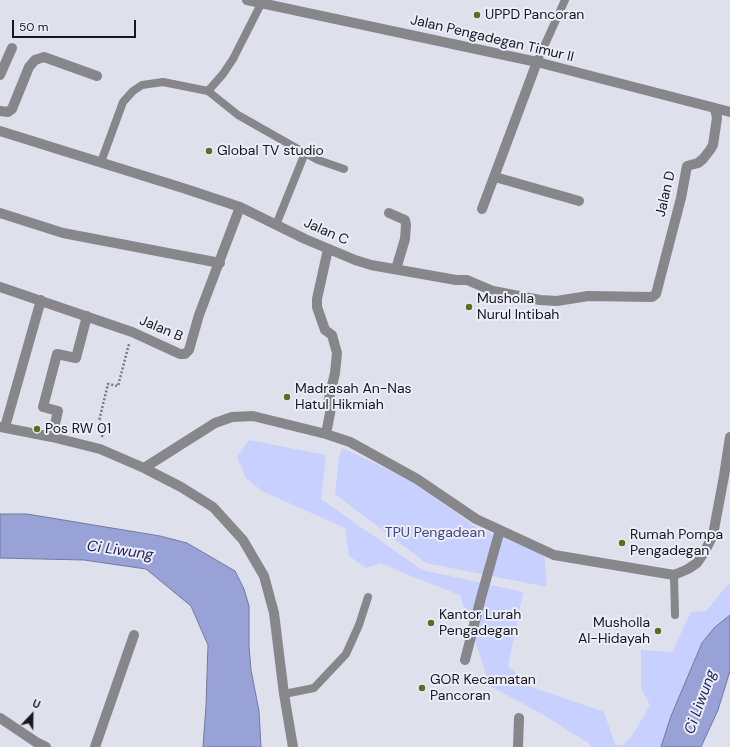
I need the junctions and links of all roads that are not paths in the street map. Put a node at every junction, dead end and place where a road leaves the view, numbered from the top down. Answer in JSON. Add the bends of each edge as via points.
{"nodes":[{"id":1,"x":247,"y":0,"type":"edge"},
{"id":2,"x":565,"y":0,"type":"edge"},
{"id":3,"x":262,"y":2,"type":"edge"},
{"id":4,"x":12,"y":48,"type":"dead end"},
{"id":5,"x":537,"y":62,"type":"junction"},
{"id":6,"x":0,"y":75,"type":"edge"},
{"id":7,"x":97,"y":76,"type":"dead end"},
{"id":8,"x":208,"y":90,"type":"junction"},
{"id":9,"x":715,"y":108,"type":"junction"},
{"id":10,"x":0,"y":111,"type":"edge"},
{"id":11,"x":730,"y":112,"type":"edge"},
{"id":12,"x":0,"y":132,"type":"edge"},
{"id":13,"x":304,"y":153,"type":"junction"},
{"id":14,"x":101,"y":162,"type":"junction"},
{"id":15,"x":344,"y":169,"type":"dead end"},
{"id":16,"x":495,"y":177,"type":"junction"},
{"id":17,"x":579,"y":201,"type":"dead end"},
{"id":18,"x":240,"y":207,"type":"junction"},
{"id":19,"x":482,"y":209,"type":"dead end"},
{"id":20,"x":0,"y":213,"type":"edge"},
{"id":21,"x":389,"y":213,"type":"dead end"},
{"id":22,"x":276,"y":225,"type":"junction"},
{"id":23,"x":328,"y":249,"type":"junction"},
{"id":24,"x":220,"y":262,"type":"junction"},
{"id":25,"x":396,"y":269,"type":"junction"},
{"id":26,"x":0,"y":287,"type":"edge"},
{"id":27,"x":652,"y":297,"type":"joint"},
{"id":28,"x":41,"y":300,"type":"junction"},
{"id":29,"x":87,"y":316,"type":"junction"},
{"id":30,"x":2,"y":427,"type":"edge"},
{"id":31,"x":326,"y":434,"type":"junction"},
{"id":32,"x":52,"y":437,"type":"junction"},
{"id":33,"x":730,"y":437,"type":"edge"},
{"id":34,"x":144,"y":468,"type":"junction"},
{"id":35,"x":500,"y":530,"type":"junction"},
{"id":36,"x":674,"y":575,"type":"junction"},
{"id":37,"x":368,"y":597,"type":"dead end"},
{"id":38,"x":675,"y":615,"type":"dead end"},
{"id":39,"x":134,"y":635,"type":"dead end"},
{"id":40,"x":465,"y":660,"type":"dead end"},
{"id":41,"x":284,"y":694,"type":"junction"},
{"id":42,"x":0,"y":718,"type":"edge"},
{"id":43,"x":519,"y":718,"type":"dead end"},
{"id":44,"x":34,"y":744,"type":"edge"},
{"id":45,"x":46,"y":747,"type":"edge"},
{"id":46,"x":95,"y":747,"type":"edge"},
{"id":47,"x":293,"y":747,"type":"edge"},
{"id":48,"x":518,"y":747,"type":"edge"}],
"edges":[{"from":1,"to":3,"type":"street","name":"Jalan Pengadegan Timur II"},
{"from":2,"to":5,"type":"lane"},
{"from":3,"to":5,"type":"street","name":"Jalan Pengadegan Timur II"},
{"from":3,"to":8,"type":"lane","via":[[233,59]]},
{"from":4,"to":6,"type":"street"},
{"from":5,"to":9,"type":"street","name":"Jalan Pengadegan Timur II"},
{"from":5,"to":16,"type":"street"},
{"from":7,"to":10,"type":"street","via":[[44,57],[35,60],[29,67],[12,109],[8,112]]},
{"from":8,"to":13,"type":"lane","via":[[238,115]]},
{"from":8,"to":14,"type":"lane","via":[[163,82],[142,85],[133,91],[123,102]]},
{"from":9,"to":11,"type":"street","name":"Jalan Pengadegan Timur II"},
{"from":9,"to":27,"type":"street","name":"Jalan D","via":[[717,118],[713,145],[703,159],[687,166],[665,263],[656,294]]},
{"from":12,"to":14,"type":"street","name":"Jalan C"},
{"from":13,"to":15,"type":"lane"},
{"from":13,"to":22,"type":"lane"},
{"from":14,"to":18,"type":"street","name":"Jalan C"},
{"from":16,"to":17,"type":"street"},
{"from":16,"to":19,"type":"street"},
{"from":18,"to":22,"type":"street","name":"Jalan C"},
{"from":18,"to":24,"type":"street","name":"Jalan B"},
{"from":20,"to":24,"type":"street","via":[[63,233]]},
{"from":21,"to":25,"type":"street","via":[[405,220],[406,225],[405,239]]},
{"from":22,"to":23,"type":"street","name":"Jalan C"},
{"from":23,"to":25,"type":"street","name":"Jalan C","via":[[355,260]]},
{"from":23,"to":31,"type":"street","via":[[317,299],[325,330],[332,335],[337,353],[328,403],[331,408]]},
{"from":24,"to":29,"type":"street","name":"Jalan B","via":[[199,315],[189,350],[185,354]]},
{"from":25,"to":27,"type":"street","name":"Jalan C","via":[[467,280],[493,291],[540,300],[588,296]]},
{"from":26,"to":28,"type":"street","name":"Jalan B"},
{"from":28,"to":29,"type":"street","name":"Jalan B"},
{"from":28,"to":30,"type":"street"},
{"from":29,"to":32,"type":"street","via":[[76,358],[57,354],[43,407],[58,411]]},
{"from":30,"to":32,"type":"street"},
{"from":31,"to":34,"type":"street","via":[[253,416],[232,417],[215,423]]},
{"from":31,"to":35,"type":"street","via":[[350,442],[393,465],[476,519]]},
{"from":32,"to":34,"type":"street","via":[[100,449]]},
{"from":33,"to":36,"type":"street","via":[[712,535],[697,563]]},
{"from":34,"to":41,"type":"street","via":[[213,507],[243,540],[264,576],[274,613]]},
{"from":35,"to":36,"type":"street","via":[[554,555]]},
{"from":35,"to":40,"type":"street"},
{"from":36,"to":38,"type":"lane"},
{"from":37,"to":41,"type":"lane","via":[[346,654],[314,688]]},
{"from":39,"to":46,"type":"street"},
{"from":41,"to":47,"type":"street"},
{"from":42,"to":44,"type":"street"},
{"from":43,"to":48,"type":"street"},
{"from":44,"to":45,"type":"street"}]}
